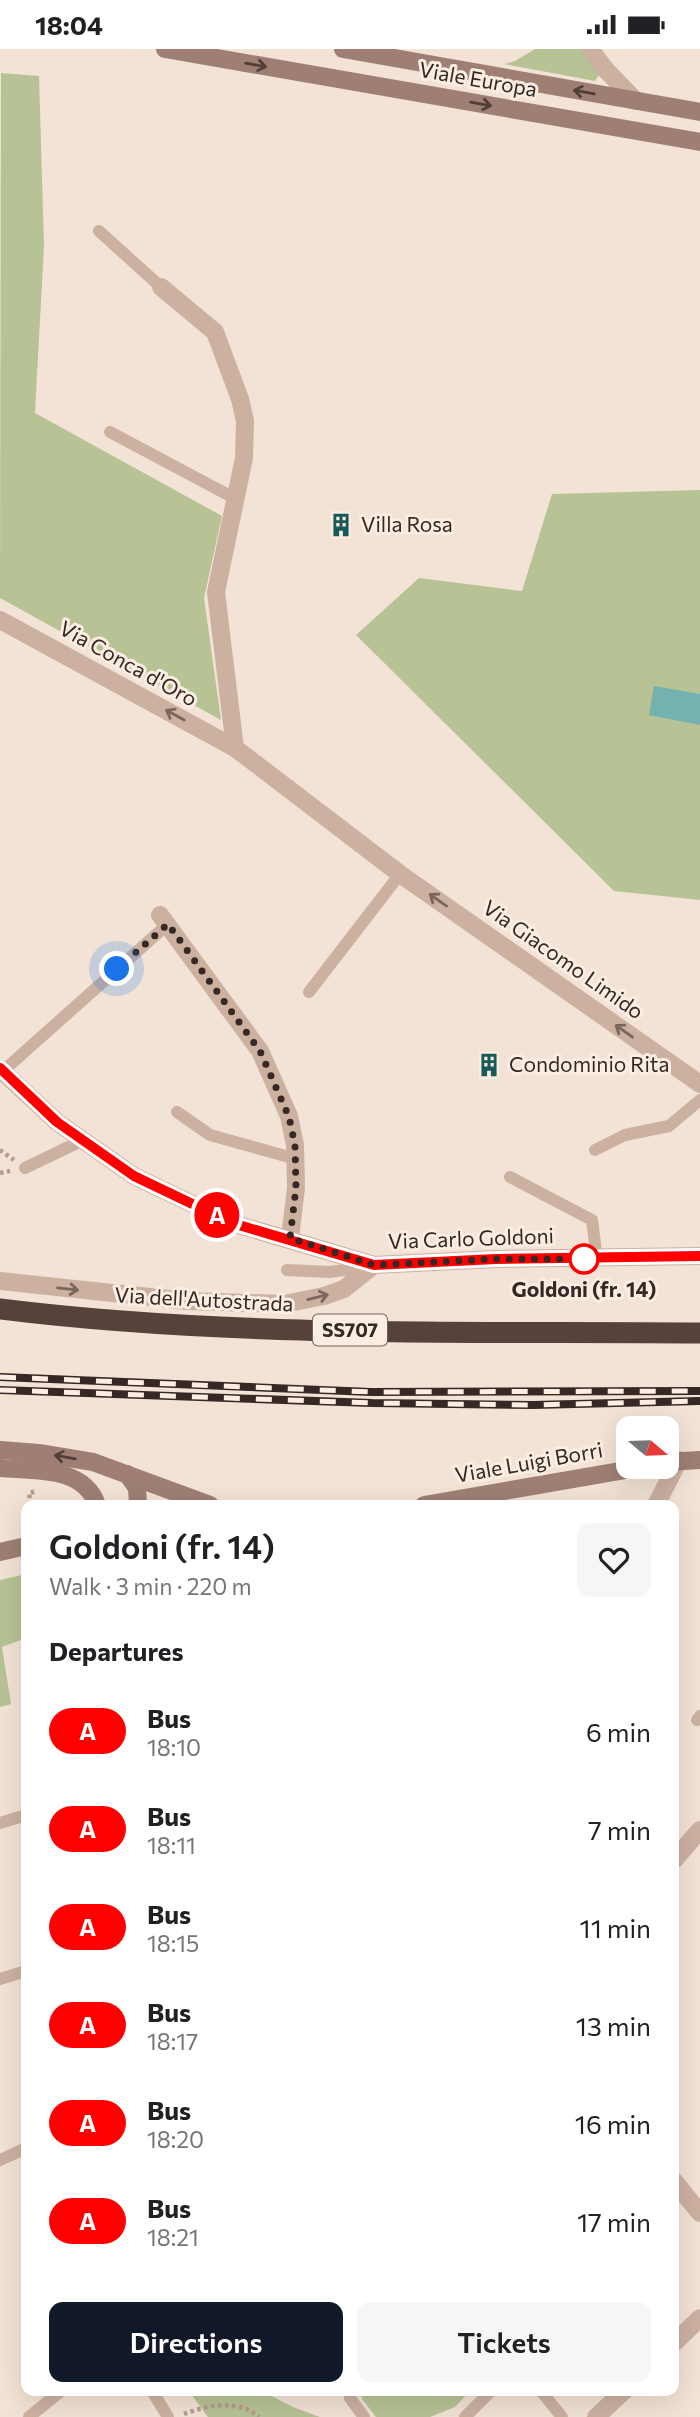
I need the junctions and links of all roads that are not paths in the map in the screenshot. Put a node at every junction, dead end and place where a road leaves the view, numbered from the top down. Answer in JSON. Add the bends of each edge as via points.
{"nodes":[{"id":1,"x":165,"y":49,"type":"edge"},
{"id":2,"x":343,"y":49,"type":"edge"},
{"id":3,"x":590,"y":49,"type":"edge"},
{"id":4,"x":636,"y":101,"type":"junction"},
{"id":5,"x":700,"y":112,"type":"edge"},
{"id":6,"x":700,"y":142,"type":"edge"},
{"id":7,"x":99,"y":231,"type":"dead end"},
{"id":8,"x":161,"y":287,"type":"joint"},
{"id":9,"x":110,"y":432,"type":"dead end"},
{"id":10,"x":234,"y":498,"type":"junction"},
{"id":11,"x":0,"y":620,"type":"edge"},
{"id":12,"x":235,"y":748,"type":"junction"},
{"id":13,"x":400,"y":874,"type":"junction"},
{"id":14,"x":164,"y":920,"type":"joint"},
{"id":15,"x":309,"y":992,"type":"dead end"},
{"id":16,"x":2,"y":1070,"type":"edge"},
{"id":17,"x":700,"y":1084,"type":"edge"},
{"id":18,"x":700,"y":1100,"type":"edge"},
{"id":19,"x":177,"y":1112,"type":"dead end"},
{"id":20,"x":83,"y":1140,"type":"junction"},
{"id":21,"x":595,"y":1150,"type":"dead end"},
{"id":22,"x":296,"y":1159,"type":"junction"},
{"id":23,"x":25,"y":1168,"type":"dead end"},
{"id":24,"x":510,"y":1177,"type":"dead end"},
{"id":25,"x":290,"y":1238,"type":"junction"},
{"id":26,"x":700,"y":1256,"type":"edge"},
{"id":27,"x":597,"y":1259,"type":"junction"},
{"id":28,"x":372,"y":1266,"type":"junction"},
{"id":29,"x":287,"y":1270,"type":"dead end"},
{"id":30,"x":0,"y":1281,"type":"edge"},
{"id":31,"x":0,"y":1308,"type":"edge"},
{"id":32,"x":700,"y":1333,"type":"edge"},
{"id":33,"x":0,"y":1450,"type":"edge"},
{"id":34,"x":700,"y":1460,"type":"edge"},
{"id":35,"x":679,"y":1461,"type":"edge"},
{"id":36,"x":0,"y":1468,"type":"edge"},
{"id":37,"x":616,"y":1472,"type":"edge"},
{"id":38,"x":127,"y":1474,"type":"junction"},
{"id":39,"x":666,"y":1479,"type":"edge"},
{"id":40,"x":95,"y":1500,"type":"edge"},
{"id":41,"x":138,"y":1500,"type":"edge"},
{"id":42,"x":196,"y":1500,"type":"edge"},
{"id":43,"x":453,"y":1500,"type":"edge"},
{"id":44,"x":658,"y":1500,"type":"edge"},
{"id":45,"x":21,"y":1547,"type":"edge"},
{"id":46,"x":0,"y":1552,"type":"edge"},
{"id":47,"x":21,"y":1817,"type":"edge"},
{"id":48,"x":0,"y":1823,"type":"edge"},
{"id":49,"x":700,"y":1830,"type":"edge"},
{"id":50,"x":679,"y":1854,"type":"edge"},
{"id":51,"x":21,"y":1973,"type":"edge"},
{"id":52,"x":0,"y":1979,"type":"edge"},
{"id":53,"x":21,"y":2150,"type":"edge"},
{"id":54,"x":0,"y":2160,"type":"edge"},
{"id":55,"x":679,"y":2187,"type":"edge"},
{"id":56,"x":700,"y":2213,"type":"edge"},
{"id":57,"x":700,"y":2318,"type":"edge"},
{"id":58,"x":679,"y":2338,"type":"edge"},
{"id":59,"x":55,"y":2396,"type":"edge"},
{"id":60,"x":155,"y":2396,"type":"edge"},
{"id":61,"x":350,"y":2396,"type":"edge"},
{"id":62,"x":487,"y":2396,"type":"edge"},
{"id":63,"x":545,"y":2396,"type":"edge"},
{"id":64,"x":619,"y":2396,"type":"edge"},
{"id":65,"x":469,"y":2416,"type":"edge"},
{"id":66,"x":29,"y":2417,"type":"edge"},
{"id":67,"x":168,"y":2417,"type":"edge"},
{"id":68,"x":364,"y":2417,"type":"edge"},
{"id":69,"x":562,"y":2417,"type":"edge"},
{"id":70,"x":596,"y":2417,"type":"edge"}],
"edges":[{"from":1,"to":6,"type":"street","name":"Viale Europa","one_way":true},
{"from":4,"to":2,"type":"street","name":"Viale Europa","one_way":true},
{"from":3,"to":4,"type":"street"},
{"from":4,"to":5,"type":"street","name":"Viale Europa"},
{"from":7,"to":8,"type":"lane"},
{"from":8,"to":10,"type":"street","via":[[215,332],[240,399],[245,421],[244,458]]},
{"from":9,"to":10,"type":"lane"},
{"from":10,"to":12,"type":"street","via":[[216,592]]},
{"from":12,"to":11,"type":"street","name":"Via Conca d'Oro","one_way":true},
{"from":12,"to":13,"type":"street","name":"Via Giacomo Limido"},
{"from":13,"to":15,"type":"lane"},
{"from":17,"to":13,"type":"street","name":"Via Giacomo Limido","one_way":true},
{"from":14,"to":16,"type":"lane"},
{"from":14,"to":22,"type":"street","via":[[260,1051],[289,1117]]},
{"from":16,"to":20,"type":"street","name":"Via Carlo Goldoni"},
{"from":18,"to":21,"type":"lane","via":[[669,1126],[625,1135]]},
{"from":19,"to":22,"type":"lane","via":[[210,1135]]},
{"from":20,"to":23,"type":"lane"},
{"from":20,"to":25,"type":"street","name":"Via Carlo Goldoni","via":[[134,1176],[232,1223]]},
{"from":22,"to":25,"type":"street"},
{"from":24,"to":27,"type":"lane","via":[[592,1220]]},
{"from":25,"to":28,"type":"street","name":"Via Carlo Goldoni"},
{"from":26,"to":27,"type":"street","name":"Via Carlo Goldoni"},
{"from":27,"to":28,"type":"street","name":"Via Carlo Goldoni"},
{"from":28,"to":29,"type":"lane","via":[[328,1272]]},
{"from":30,"to":28,"type":"street","one_way":true,"via":[[187,1301],[284,1304],[344,1289]]},
{"from":31,"to":32,"type":"highway","name":"Via dell'Autostrada","number":"SS707","via":[[66,1317],[290,1329]]},
{"from":38,"to":33,"type":"street","one_way":true,"via":[[80,1459]]},
{"from":34,"to":35,"type":"street"},
{"from":36,"to":40,"type":"street","via":[[73,1478],[84,1483]]},
{"from":37,"to":43,"type":"street","name":"Viale Luigi Borri"},
{"from":38,"to":41,"type":"street","via":[[137,1488]]},
{"from":38,"to":42,"type":"street"},
{"from":39,"to":44,"type":"street"},
{"from":45,"to":46,"type":"street"},
{"from":47,"to":48,"type":"lane"},
{"from":49,"to":50,"type":"street"},
{"from":51,"to":52,"type":"lane"},
{"from":53,"to":54,"type":"lane"},
{"from":55,"to":56,"type":"street"},
{"from":57,"to":58,"type":"street"},
{"from":59,"to":66,"type":"lane"},
{"from":60,"to":67,"type":"lane"},
{"from":61,"to":68,"type":"lane"},
{"from":62,"to":65,"type":"lane"},
{"from":63,"to":69,"type":"lane"},
{"from":64,"to":70,"type":"street"}]}
